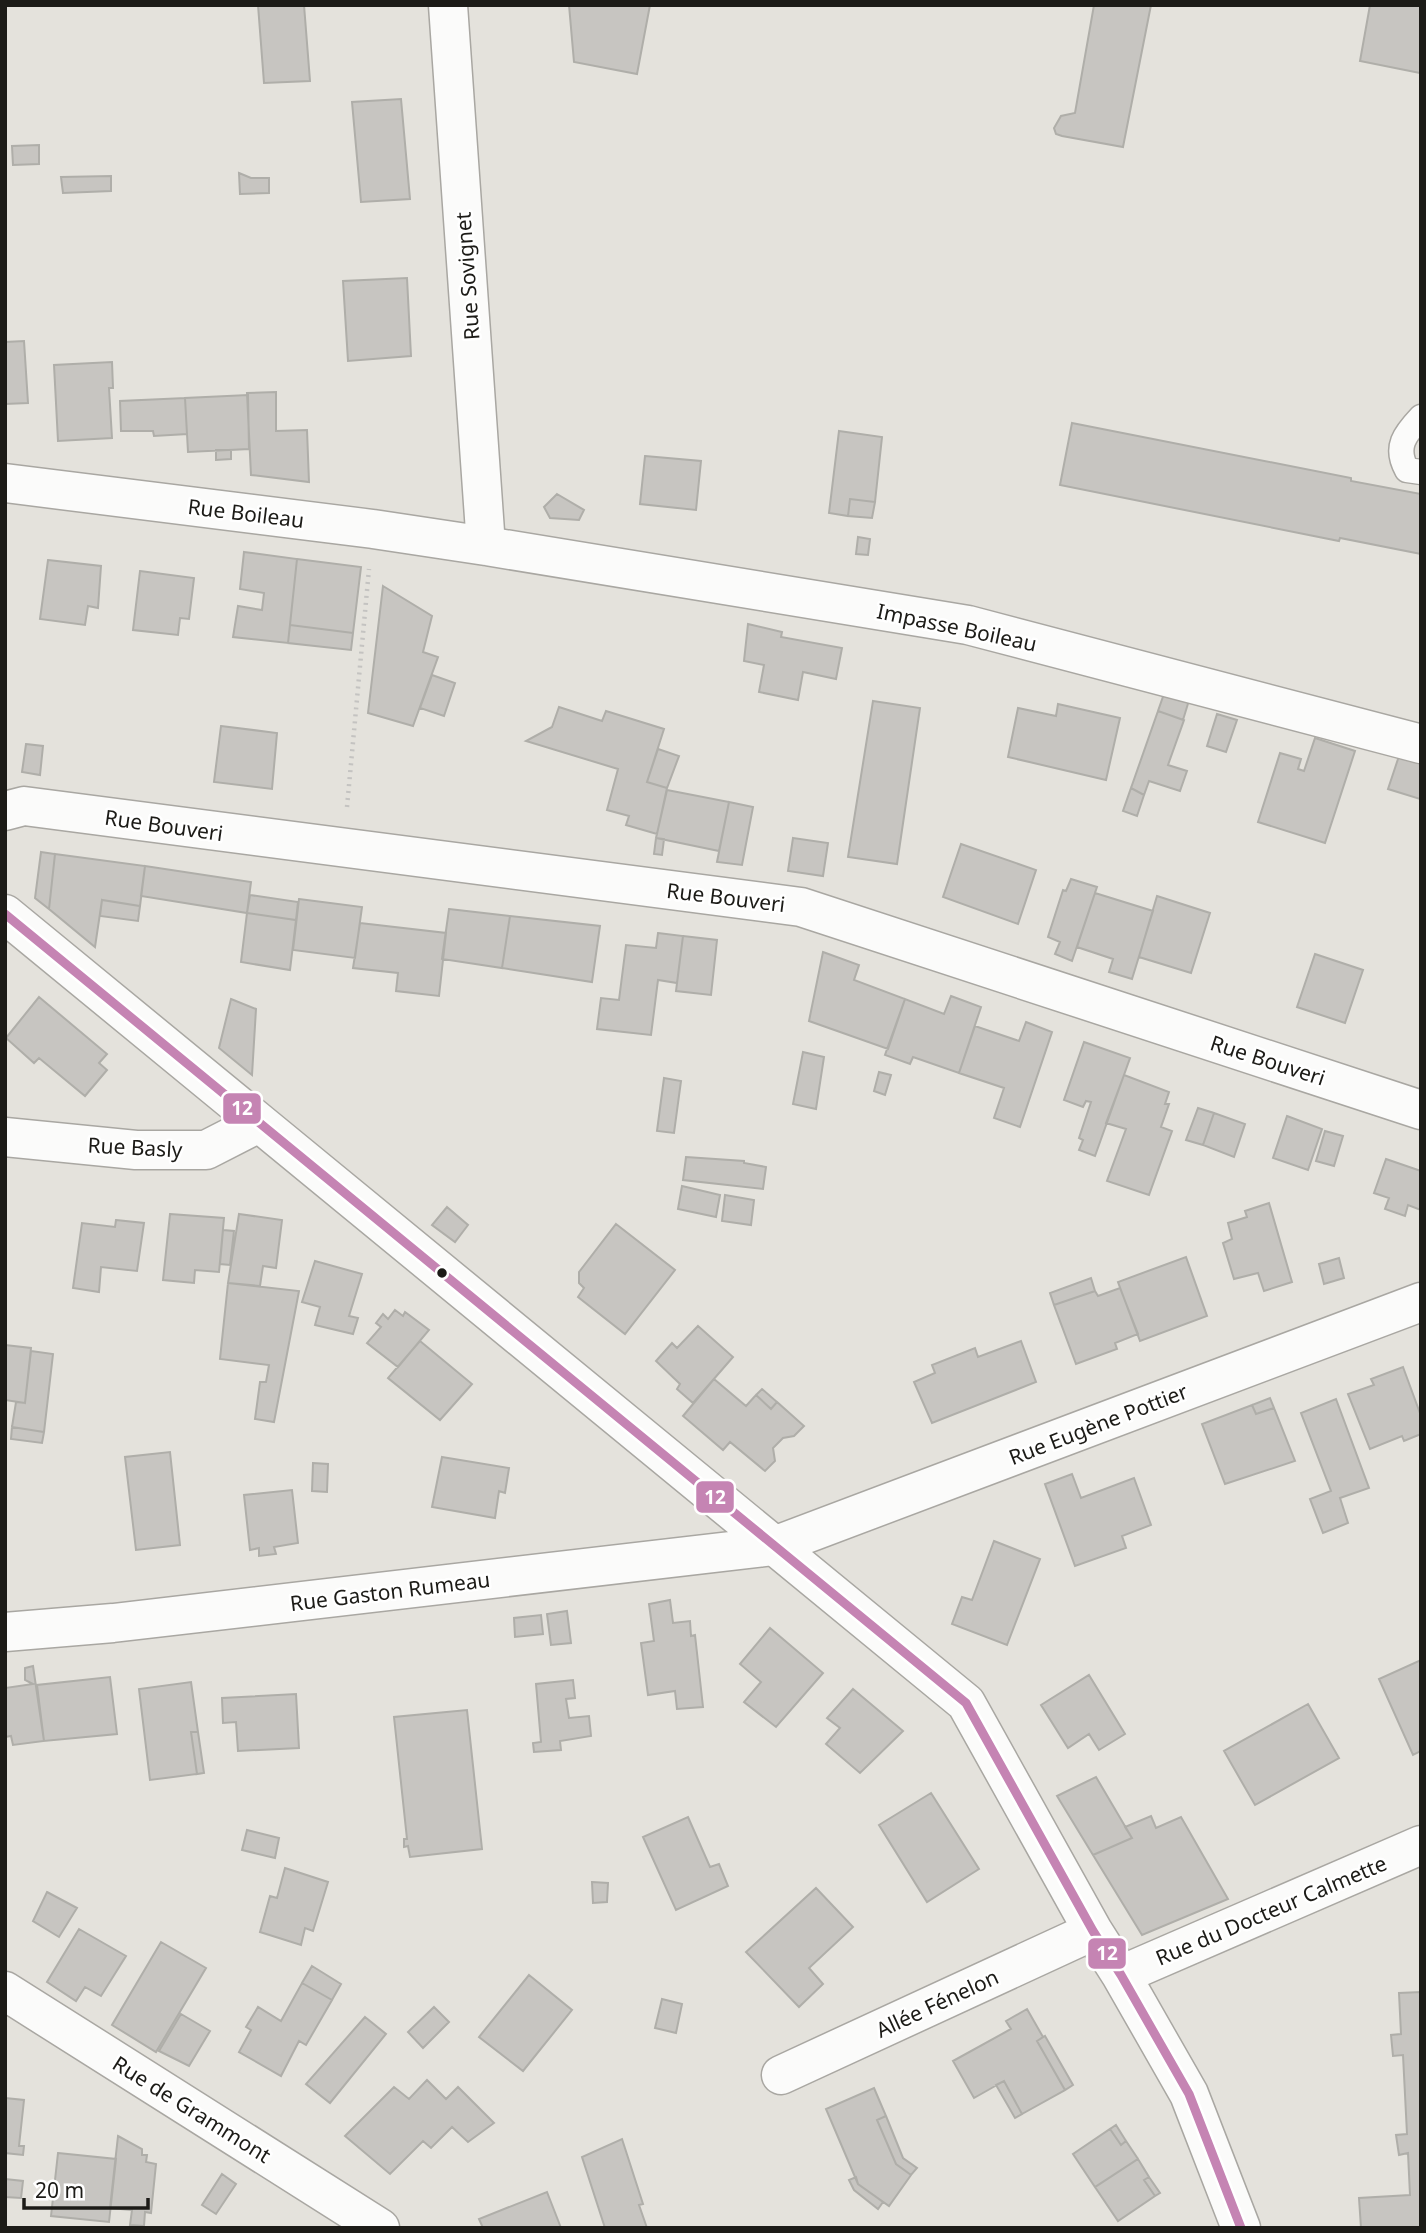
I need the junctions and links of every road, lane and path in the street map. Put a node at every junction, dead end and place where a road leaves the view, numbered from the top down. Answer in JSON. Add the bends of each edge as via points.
{"nodes":[{"id":1,"x":448,"y":5,"type":"edge"},
{"id":2,"x":1421,"y":417,"type":"edge"},
{"id":3,"x":1421,"y":472,"type":"edge"},
{"id":4,"x":5,"y":483,"type":"edge"},
{"id":5,"x":373,"y":529,"type":"junction"},
{"id":6,"x":486,"y":546,"type":"junction"},
{"id":7,"x":1421,"y":744,"type":"edge"},
{"id":8,"x":5,"y":811,"type":"edge"},
{"id":9,"x":344,"y":849,"type":"junction"},
{"id":10,"x":5,"y":914,"type":"edge"},
{"id":11,"x":1421,"y":1111,"type":"edge"},
{"id":12,"x":259,"y":1122,"type":"junction"},
{"id":13,"x":5,"y":1137,"type":"edge"},
{"id":14,"x":1421,"y":1302,"type":"edge"},
{"id":15,"x":774,"y":1546,"type":"junction"},
{"id":16,"x":5,"y":1632,"type":"edge"},
{"id":17,"x":1421,"y":1845,"type":"edge"},
{"id":18,"x":1093,"y":1931,"type":"junction"},
{"id":19,"x":1121,"y":1975,"type":"junction"},
{"id":20,"x":5,"y":1991,"type":"edge"},
{"id":21,"x":781,"y":2075,"type":"dead end"},
{"id":22,"x":380,"y":2228,"type":"edge"},
{"id":23,"x":1241,"y":2228,"type":"edge"}],
"edges":[{"from":1,"to":6,"type":"street","name":"Rue Sovignet"},
{"from":2,"to":3,"type":"lane","via":[[1404,434],[1401,458],[1407,470]]},
{"from":4,"to":5,"type":"street","name":"Rue Boileau"},
{"from":5,"to":6,"type":"street","name":"Rue Boileau"},
{"from":5,"to":9,"type":"path"},
{"from":6,"to":7,"type":"street","name":"Impasse Boileau","via":[[968,625]]},
{"from":8,"to":9,"type":"street","name":"Rue Bouveri","via":[[24,806]]},
{"from":9,"to":11,"type":"street","name":"Rue Bouveri","via":[[801,906]]},
{"from":10,"to":12,"type":"street"},
{"from":12,"to":13,"type":"street","name":"Rue Basly","via":[[206,1150],[136,1150]]},
{"from":12,"to":15,"type":"street"},
{"from":14,"to":15,"type":"street","name":"Rue Eugène Pottier"},
{"from":15,"to":16,"type":"street","name":"Rue Gaston Rumeau"},
{"from":15,"to":18,"type":"street","via":[[966,1703]]},
{"from":17,"to":19,"type":"street","name":"Rue du Docteur Calmette"},
{"from":18,"to":19,"type":"street"},
{"from":18,"to":21,"type":"street","name":"Allée Fénelon"},
{"from":19,"to":23,"type":"street","via":[[1189,2094]]},
{"from":20,"to":22,"type":"street","name":"Rue de Grammont"}]}
